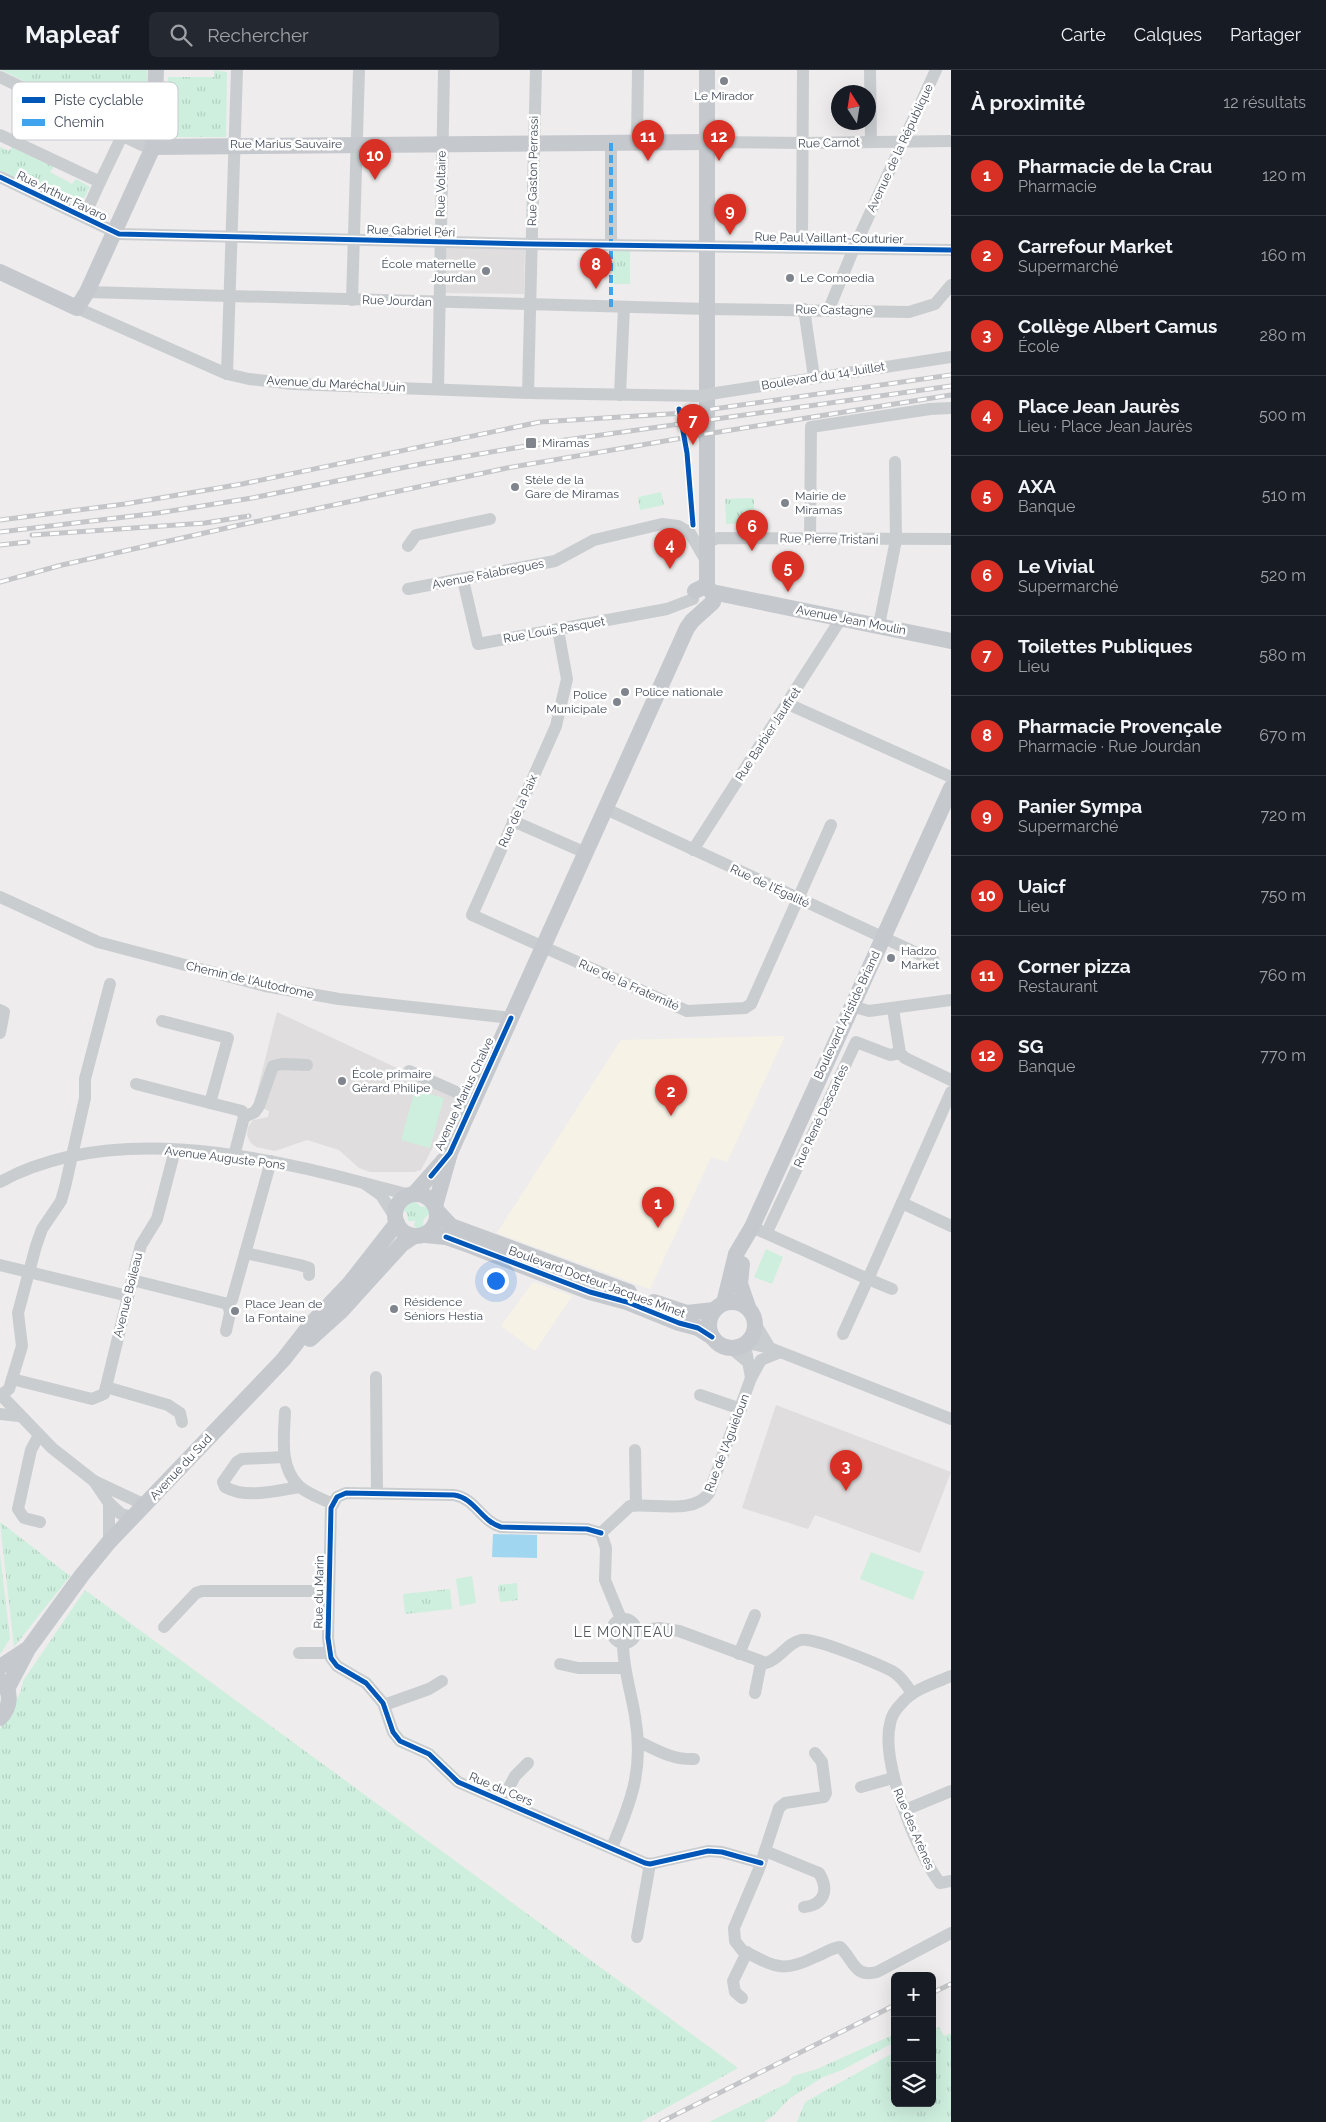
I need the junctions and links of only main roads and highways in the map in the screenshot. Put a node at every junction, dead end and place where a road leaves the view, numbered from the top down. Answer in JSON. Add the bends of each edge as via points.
{"nodes":[{"id":1,"x":707,"y":70,"type":"edge"},
{"id":2,"x":153,"y":140,"type":"edge"},
{"id":3,"x":707,"y":142,"type":"junction"},
{"id":4,"x":153,"y":147,"type":"junction"},
{"id":5,"x":0,"y":272,"type":"edge"},
{"id":6,"x":87,"y":292,"type":"junction"},
{"id":7,"x":52,"y":296,"type":"junction"},
{"id":8,"x":706,"y":541,"type":"junction"},
{"id":9,"x":702,"y":598,"type":"junction"},
{"id":10,"x":951,"y":641,"type":"edge"},
{"id":11,"x":951,"y":788,"type":"edge"},
{"id":12,"x":450,"y":1153,"type":"junction"},
{"id":13,"x":412,"y":1195,"type":"junction"},
{"id":14,"x":436,"y":1208,"type":"junction"},
{"id":15,"x":396,"y":1220,"type":"junction"},
{"id":16,"x":754,"y":1233,"type":"junction"},
{"id":17,"x":420,"y":1235,"type":"junction"},
{"id":18,"x":719,"y":1306,"type":"junction"},
{"id":19,"x":748,"y":1308,"type":"junction"},
{"id":20,"x":712,"y":1337,"type":"junction"},
{"id":21,"x":283,"y":1360,"type":"junction"},
{"id":22,"x":28,"y":1649,"type":"junction"},
{"id":23,"x":0,"y":1667,"type":"edge"},
{"id":24,"x":3,"y":1685,"type":"edge"},
{"id":25,"x":0,"y":1718,"type":"edge"}],
"edges":[{"from":1,"to":3,"type":"main road"},
{"from":2,"to":4,"type":"main road"},
{"from":3,"to":4,"type":"main road","name":"Rue Marius Sauvaire"},
{"from":3,"to":8,"type":"main road"},
{"from":4,"to":6,"type":"main road"},
{"from":5,"to":7,"type":"main road","name":"Avenue du Maréchal Juin"},
{"from":6,"to":7,"type":"main road"},
{"from":6,"to":7,"type":"main road","name":"Avenue du Maréchal Juin","via":[[77,308]]},
{"from":8,"to":9,"type":"main road"},
{"from":8,"to":9,"type":"main road","via":[[708,567]]},
{"from":9,"to":10,"type":"main road","name":"Avenue Jean Moulin","via":[[750,601]]},
{"from":9,"to":12,"type":"main road","name":"Avenue Marius Chalve"},
{"from":11,"to":16,"type":"main road","name":"Boulevard Aristide Briand","via":[[851,1006]]},
{"from":12,"to":13,"type":"main road","name":"Avenue Marius Chalve"},
{"from":12,"to":14,"type":"main road","name":"Avenue Marius Chalve"},
{"from":13,"to":14,"type":"main road","via":[[427,1197]]},
{"from":13,"to":15,"type":"main road","via":[[399,1203]]},
{"from":14,"to":17,"type":"main road","via":[[436,1222]]},
{"from":14,"to":18,"type":"main road","name":"Boulevard Docteur Jacques Minet","via":[[451,1226],[673,1309],[695,1314]]},
{"from":15,"to":17,"type":"main road","via":[[403,1232]]},
{"from":15,"to":21,"type":"main road","name":"Avenue du Sud","via":[[350,1283],[312,1322]]},
{"from":16,"to":18,"type":"main road","name":"Boulevard Aristide Briand","via":[[731,1267]]},
{"from":16,"to":19,"type":"main road","name":"Boulevard Aristide Briand","via":[[740,1284]]},
{"from":17,"to":20,"type":"main road","name":"Boulevard Docteur Jacques Minet","via":[[446,1237],[469,1244],[590,1292],[698,1328]]},
{"from":17,"to":21,"type":"main road","name":"Avenue du Sud","via":[[402,1244],[341,1311]]},
{"from":18,"to":19,"type":"main road","via":[[737,1302]]},
{"from":18,"to":20,"type":"main road","via":[[708,1326]]},
{"from":19,"to":20,"type":"main road","via":[[756,1325],[752,1337],[741,1345],[722,1346]]},
{"from":21,"to":22,"type":"main road","name":"Avenue du Sud","via":[[109,1542]]},
{"from":22,"to":23,"type":"main road"},
{"from":22,"to":24,"type":"main road"},
{"from":24,"to":25,"type":"main road","via":[[8,1705]]}]}
